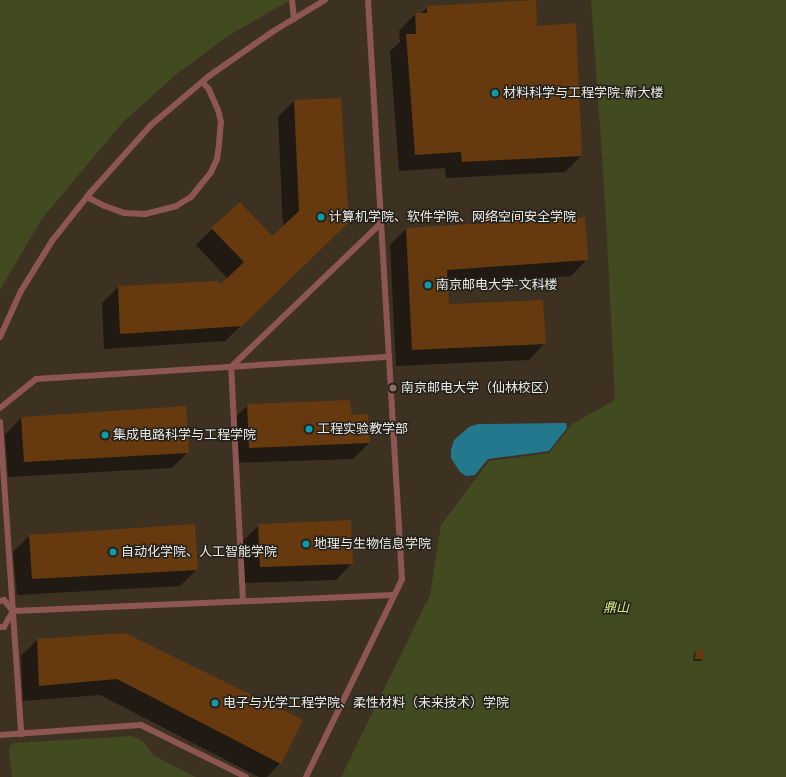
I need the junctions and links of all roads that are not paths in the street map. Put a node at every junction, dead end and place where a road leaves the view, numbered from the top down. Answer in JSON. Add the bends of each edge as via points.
{"nodes":[{"id":1,"x":292,"y":0,"type":"edge"},
{"id":2,"x":325,"y":0,"type":"edge"},
{"id":3,"x":368,"y":0,"type":"edge"},
{"id":4,"x":294,"y":19,"type":"junction"},
{"id":5,"x":202,"y":82,"type":"junction"},
{"id":6,"x":87,"y":196,"type":"junction"},
{"id":7,"x":381,"y":223,"type":"junction"},
{"id":8,"x":0,"y":337,"type":"edge"},
{"id":9,"x":389,"y":357,"type":"junction"},
{"id":10,"x":231,"y":367,"type":"junction"},
{"id":11,"x":0,"y":408,"type":"edge"},
{"id":12,"x":0,"y":422,"type":"edge"},
{"id":13,"x":394,"y":595,"type":"junction"},
{"id":14,"x":0,"y":601,"type":"edge"},
{"id":15,"x":243,"y":601,"type":"junction"},
{"id":16,"x":12,"y":611,"type":"junction"},
{"id":17,"x":0,"y":627,"type":"edge"},
{"id":18,"x":21,"y":734,"type":"junction"},
{"id":19,"x":0,"y":735,"type":"edge"},
{"id":20,"x":246,"y":777,"type":"edge"},
{"id":21,"x":306,"y":777,"type":"edge"}],
"edges":[{"from":1,"to":4,"type":"lane"},
{"from":2,"to":4,"type":"lane"},
{"from":3,"to":7,"type":"lane"},
{"from":4,"to":5,"type":"lane"},
{"from":5,"to":6,"type":"lane","via":[[151,125]]},
{"from":5,"to":6,"type":"lane","via":[[208,88],[218,110],[219,144],[211,172],[191,197],[176,206],[145,214],[124,213]]},
{"from":6,"to":8,"type":"lane","via":[[52,241],[21,291]]},
{"from":7,"to":9,"type":"lane"},
{"from":7,"to":10,"type":"lane"},
{"from":9,"to":10,"type":"lane"},
{"from":9,"to":13,"type":"lane","via":[[402,579]]},
{"from":10,"to":11,"type":"lane","via":[[36,379]]},
{"from":10,"to":15,"type":"lane"},
{"from":12,"to":16,"type":"lane"},
{"from":13,"to":15,"type":"lane"},
{"from":13,"to":21,"type":"lane"},
{"from":14,"to":16,"type":"lane","via":[[4,600]]},
{"from":15,"to":16,"type":"lane"},
{"from":16,"to":17,"type":"lane","via":[[4,627]]},
{"from":16,"to":18,"type":"lane"},
{"from":18,"to":19,"type":"lane"},
{"from":18,"to":20,"type":"lane","via":[[141,725]]}]}
